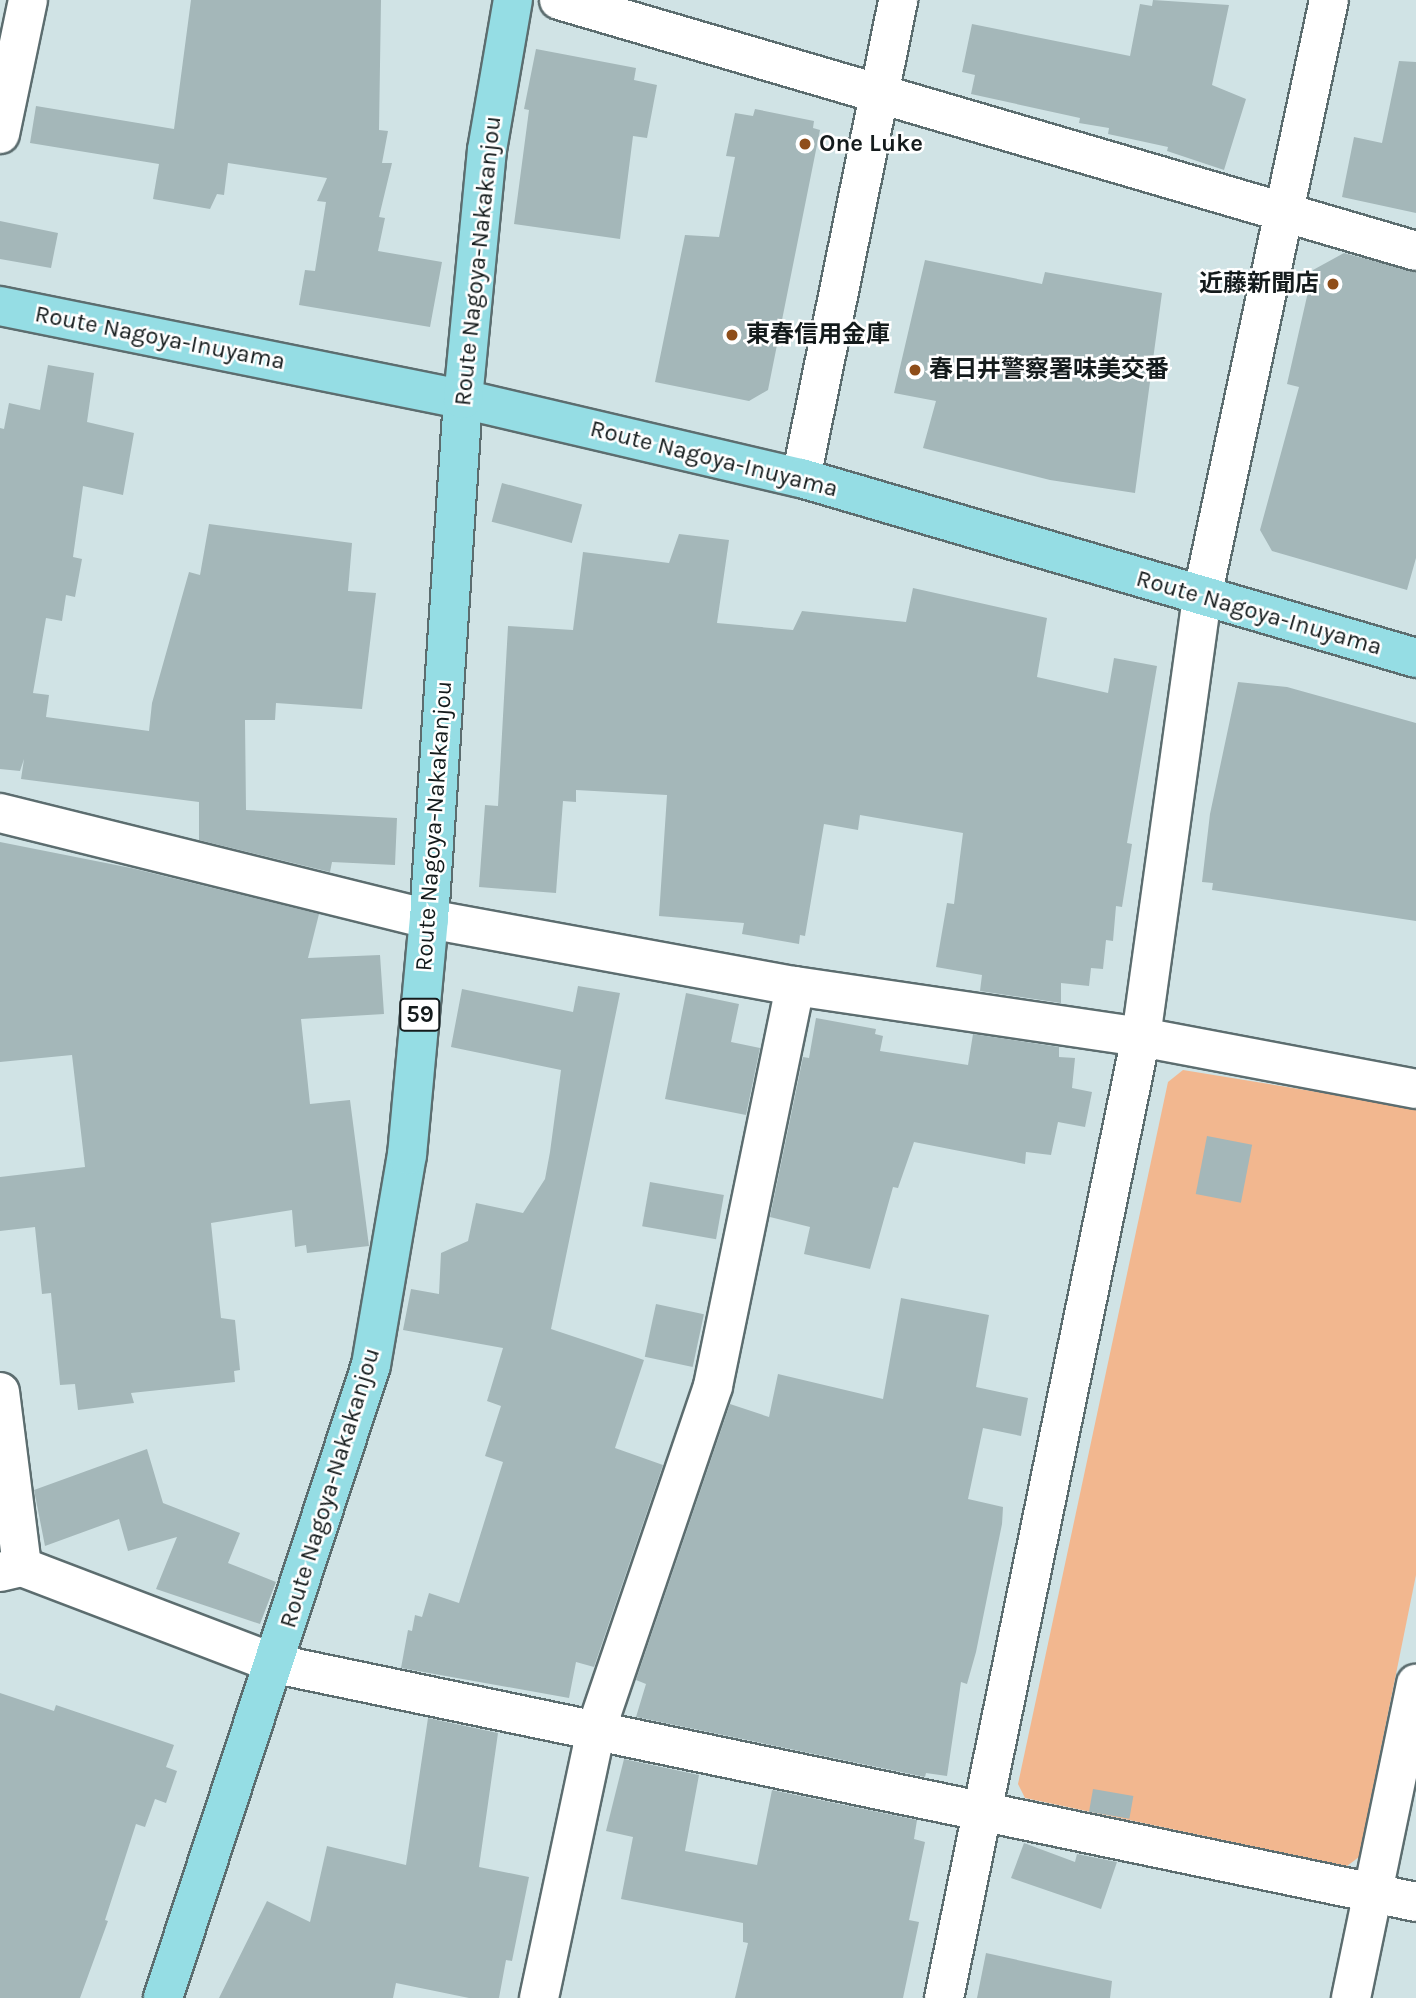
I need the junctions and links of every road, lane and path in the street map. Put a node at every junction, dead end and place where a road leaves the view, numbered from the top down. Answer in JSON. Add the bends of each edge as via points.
{"nodes":[{"id":1,"x":28,"y":0,"type":"edge"},
{"id":2,"x":513,"y":0,"type":"edge"},
{"id":3,"x":559,"y":0,"type":"edge"},
{"id":4,"x":898,"y":0,"type":"edge"},
{"id":5,"x":1329,"y":0,"type":"edge"},
{"id":6,"x":880,"y":97,"type":"junction"},
{"id":7,"x":0,"y":134,"type":"edge"},
{"id":8,"x":1285,"y":213,"type":"junction"},
{"id":9,"x":1416,"y":251,"type":"edge"},
{"id":10,"x":0,"y":306,"type":"edge"},
{"id":11,"x":463,"y":399,"type":"junction"},
{"id":12,"x":801,"y":478,"type":"junction"},
{"id":13,"x":1202,"y":597,"type":"junction"},
{"id":14,"x":1416,"y":658,"type":"edge"},
{"id":15,"x":0,"y":813,"type":"edge"},
{"id":16,"x":429,"y":919,"type":"junction"},
{"id":17,"x":795,"y":986,"type":"junction"},
{"id":18,"x":1141,"y":1037,"type":"junction"},
{"id":19,"x":1416,"y":1089,"type":"edge"},
{"id":20,"x":0,"y":1392,"type":"edge"},
{"id":21,"x":11,"y":1569,"type":"edge"},
{"id":22,"x":276,"y":1664,"type":"junction"},
{"id":23,"x":1416,"y":1684,"type":"edge"},
{"id":24,"x":596,"y":1730,"type":"junction"},
{"id":25,"x":981,"y":1812,"type":"junction"},
{"id":26,"x":1373,"y":1893,"type":"junction"},
{"id":27,"x":1416,"y":1902,"type":"edge"},
{"id":28,"x":163,"y":1998,"type":"edge"},
{"id":29,"x":539,"y":1998,"type":"edge"},
{"id":30,"x":944,"y":1998,"type":"edge"},
{"id":31,"x":1352,"y":1998,"type":"edge"}],
"edges":[{"from":1,"to":7,"type":"street"},
{"from":2,"to":11,"type":"main road","name":"Route Nagoya-Nakakanjou","number":"59","via":[[487,150]]},
{"from":3,"to":6,"type":"street"},
{"from":4,"to":6,"type":"street"},
{"from":5,"to":8,"type":"street"},
{"from":6,"to":8,"type":"street"},
{"from":6,"to":12,"type":"street"},
{"from":8,"to":9,"type":"street"},
{"from":8,"to":13,"type":"street"},
{"from":10,"to":11,"type":"main road","name":"Route Nagoya-Inuyama"},
{"from":11,"to":12,"type":"main road","name":"Route Nagoya-Inuyama"},
{"from":11,"to":16,"type":"main road","name":"Route Nagoya-Nakakanjou","number":"59"},
{"from":12,"to":13,"type":"main road","name":"Route Nagoya-Inuyama"},
{"from":13,"to":14,"type":"main road","name":"Route Nagoya-Inuyama"},
{"from":13,"to":18,"type":"street"},
{"from":15,"to":16,"type":"street"},
{"from":16,"to":17,"type":"street"},
{"from":16,"to":22,"type":"main road","name":"Route Nagoya-Nakakanjou","number":"59","via":[[407,1155],[371,1365]]},
{"from":17,"to":18,"type":"street"},
{"from":17,"to":24,"type":"street","via":[[713,1386]]},
{"from":18,"to":19,"type":"street"},
{"from":18,"to":25,"type":"street"},
{"from":20,"to":21,"type":"street"},
{"from":21,"to":22,"type":"street"},
{"from":22,"to":24,"type":"street"},
{"from":22,"to":28,"type":"main road","name":"Route Nagoya-Nakakanjou","number":"59"},
{"from":23,"to":26,"type":"street"},
{"from":24,"to":25,"type":"street"},
{"from":24,"to":29,"type":"street"},
{"from":25,"to":26,"type":"street"},
{"from":25,"to":30,"type":"street"},
{"from":26,"to":27,"type":"street"},
{"from":26,"to":31,"type":"street"}]}
